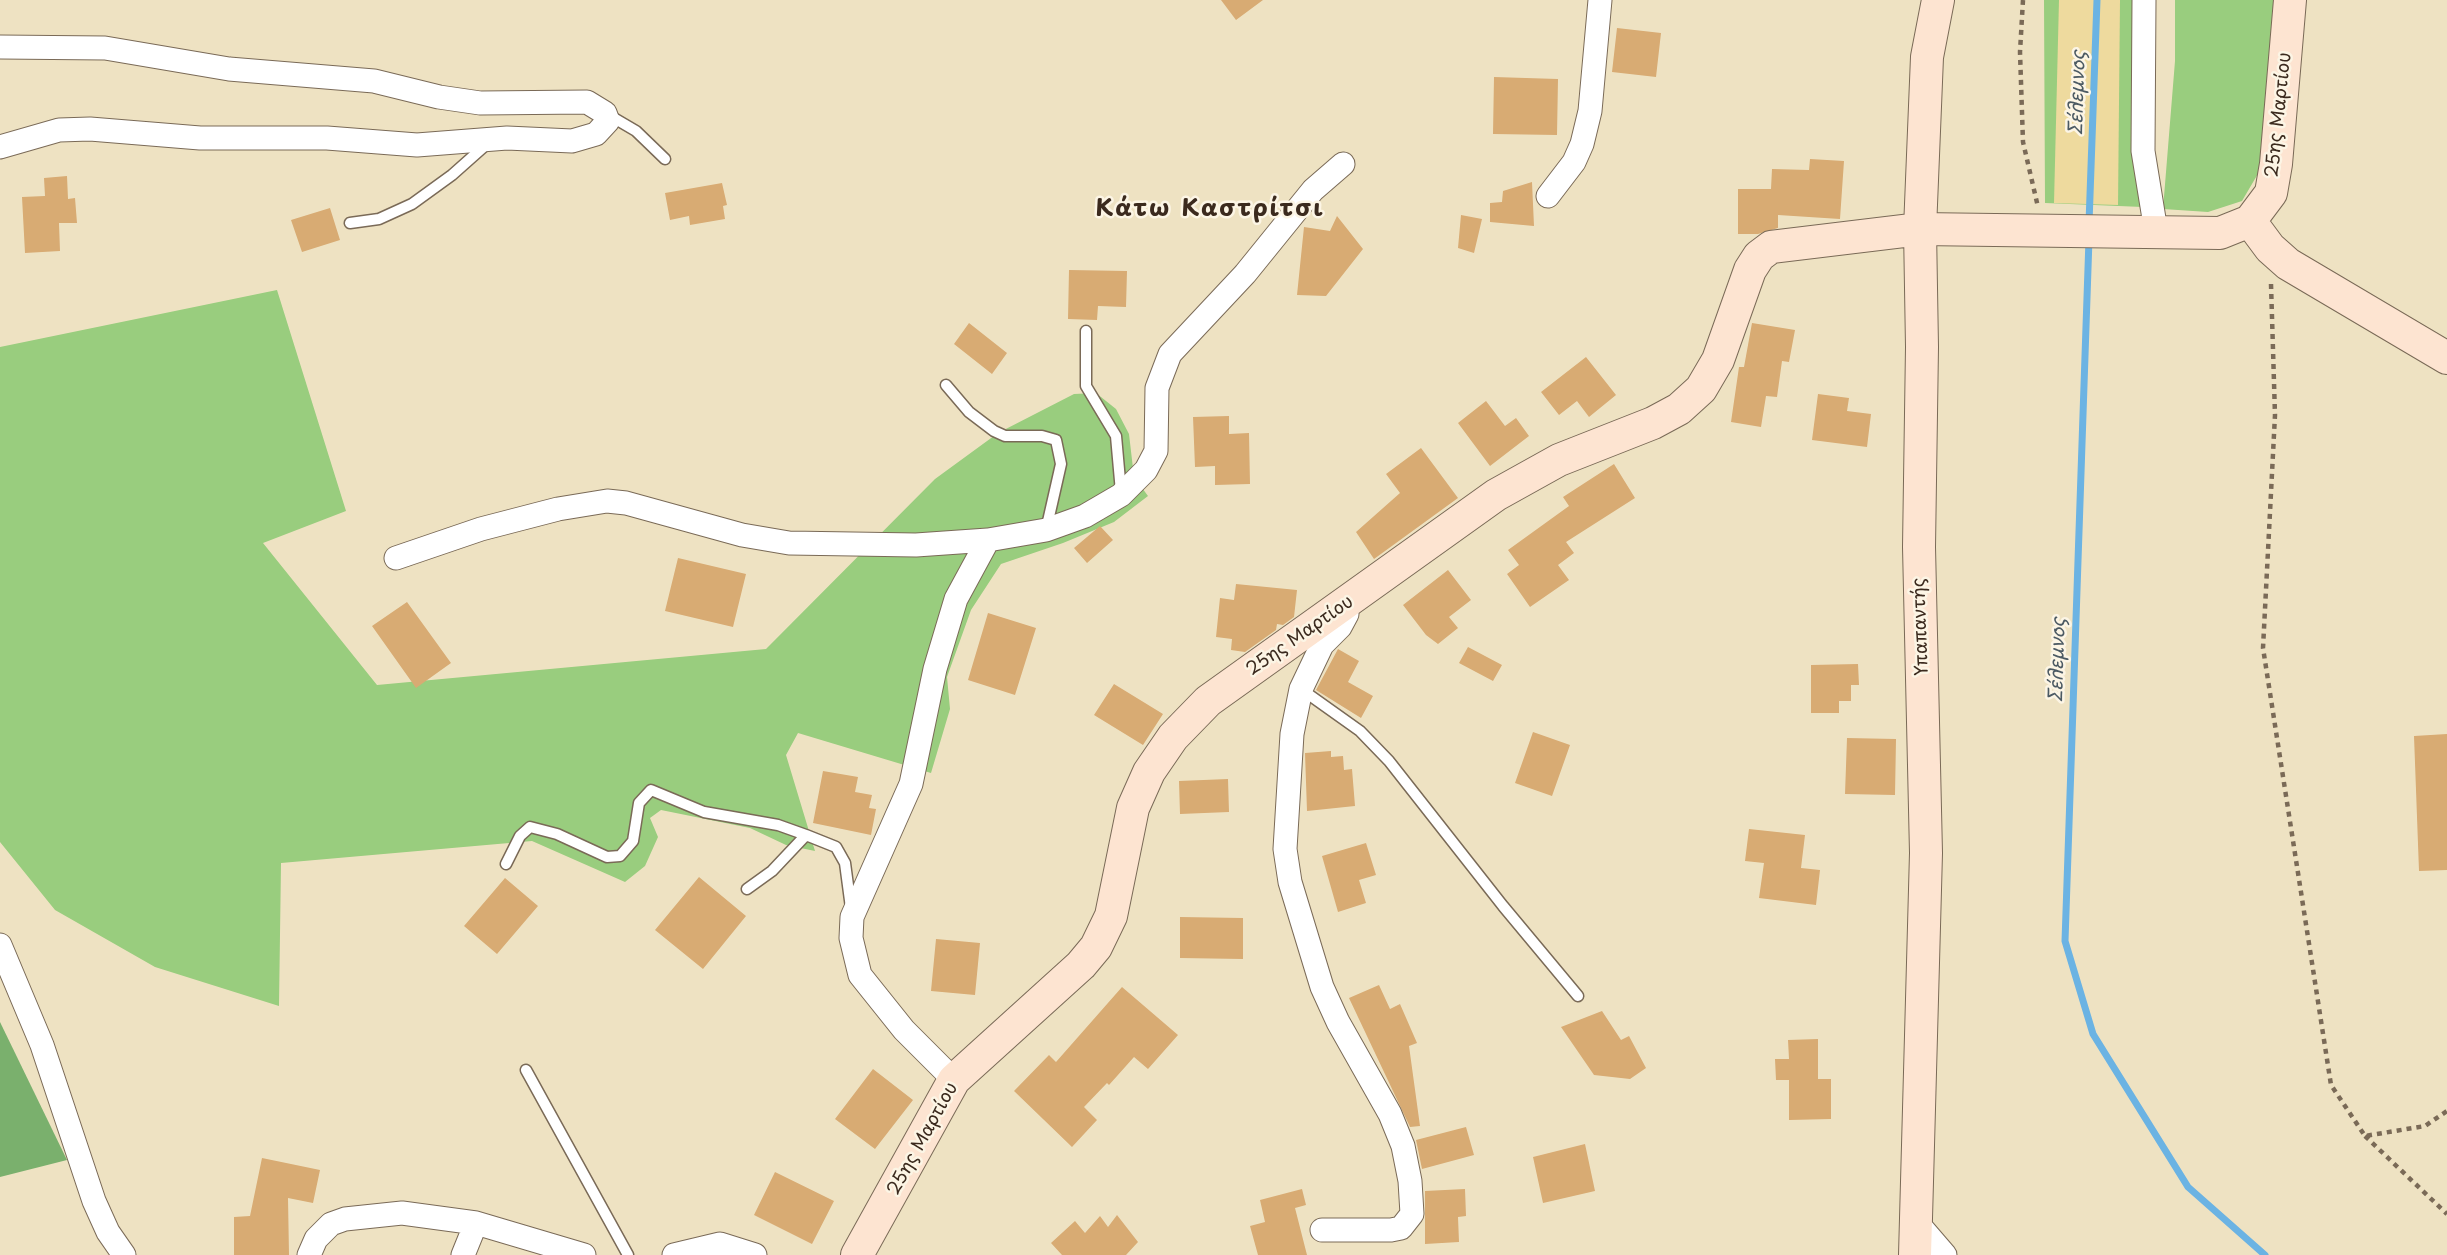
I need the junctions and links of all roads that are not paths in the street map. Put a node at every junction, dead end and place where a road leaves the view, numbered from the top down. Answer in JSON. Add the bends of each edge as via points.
{"nodes":[{"id":1,"x":1600,"y":0,"type":"edge"},
{"id":2,"x":1938,"y":0,"type":"edge"},
{"id":3,"x":2144,"y":0,"type":"edge"},
{"id":4,"x":2290,"y":0,"type":"edge"},
{"id":5,"x":0,"y":47,"type":"edge"},
{"id":6,"x":605,"y":113,"type":"junction"},
{"id":7,"x":492,"y":138,"type":"junction"},
{"id":8,"x":0,"y":147,"type":"edge"},
{"id":9,"x":665,"y":159,"type":"dead end"},
{"id":10,"x":1343,"y":164,"type":"dead end"},
{"id":11,"x":1548,"y":196,"type":"dead end"},
{"id":12,"x":2250,"y":221,"type":"junction"},
{"id":13,"x":350,"y":223,"type":"dead end"},
{"id":14,"x":1920,"y":229,"type":"junction"},
{"id":15,"x":2156,"y":231,"type":"junction"},
{"id":16,"x":1086,"y":331,"type":"dead end"},
{"id":17,"x":2447,"y":358,"type":"edge"},
{"id":18,"x":946,"y":385,"type":"dead end"},
{"id":19,"x":1121,"y":495,"type":"junction"},
{"id":20,"x":1046,"y":530,"type":"junction"},
{"id":21,"x":988,"y":540,"type":"junction"},
{"id":22,"x":396,"y":558,"type":"dead end"},
{"id":23,"x":1345,"y":605,"type":"junction"},
{"id":24,"x":1301,"y":689,"type":"junction"},
{"id":25,"x":806,"y":835,"type":"junction"},
{"id":26,"x":506,"y":864,"type":"dead end"},
{"id":27,"x":747,"y":889,"type":"dead end"},
{"id":28,"x":852,"y":917,"type":"junction"},
{"id":29,"x":0,"y":945,"type":"edge"},
{"id":30,"x":1578,"y":996,"type":"dead end"},
{"id":31,"x":526,"y":1070,"type":"dead end"},
{"id":32,"x":954,"y":1080,"type":"junction"},
{"id":33,"x":1914,"y":1219,"type":"junction"},
{"id":34,"x":476,"y":1223,"type":"junction"},
{"id":35,"x":1322,"y":1230,"type":"dead end"},
{"id":36,"x":124,"y":1255,"type":"edge"},
{"id":37,"x":309,"y":1255,"type":"edge"},
{"id":38,"x":463,"y":1255,"type":"edge"},
{"id":39,"x":584,"y":1255,"type":"edge"},
{"id":40,"x":628,"y":1255,"type":"edge"},
{"id":41,"x":674,"y":1255,"type":"edge"},
{"id":42,"x":755,"y":1255,"type":"edge"},
{"id":43,"x":858,"y":1255,"type":"edge"},
{"id":44,"x":1915,"y":1255,"type":"edge"},
{"id":45,"x":1945,"y":1255,"type":"edge"}],
"edges":[{"from":1,"to":11,"type":"street","via":[[1590,111],[1582,144]]},
{"from":2,"to":14,"type":"street","name":"Υπαπαντής","via":[[1927,57]]},
{"from":3,"to":15,"type":"street","via":[[2143,151]]},
{"from":4,"to":12,"type":"street","name":"25ης Μαρτίου","via":[[2271,193]]},
{"from":5,"to":6,"type":"street","via":[[105,48],[229,69],[374,81],[461,101],[587,102]]},
{"from":6,"to":7,"type":"street","via":[[608,121],[604,128],[587,139]]},
{"from":6,"to":9,"type":"lane","via":[[636,131]]},
{"from":7,"to":8,"type":"street","via":[[417,145],[327,138],[200,138],[90,129],[59,130]]},
{"from":7,"to":13,"type":"lane","via":[[412,204],[379,219]]},
{"from":10,"to":19,"type":"street","via":[[1313,190],[1245,274],[1170,354],[1157,388],[1156,451],[1152,462]]},
{"from":12,"to":15,"type":"street","via":[[2220,233]]},
{"from":12,"to":17,"type":"street","via":[[2288,264]]},
{"from":14,"to":15,"type":"street","name":"25ης Μαρτίου"},
{"from":14,"to":23,"type":"street","name":"25ης Μαρτίου","via":[[1772,247],[1750,270],[1718,360],[1701,389],[1679,409],[1559,460],[1496,495]]},
{"from":14,"to":33,"type":"street","name":"Υπαπαντής","via":[[1919,547],[1926,853]]},
{"from":16,"to":19,"type":"lane","via":[[1086,386],[1116,436]]},
{"from":18,"to":20,"type":"lane","via":[[994,432],[1056,440],[1060,464]]},
{"from":19,"to":20,"type":"street","via":[[1085,516]]},
{"from":20,"to":21,"type":"street"},
{"from":21,"to":22,"type":"street","via":[[916,545],[789,543],[607,501],[494,526]]},
{"from":21,"to":28,"type":"street","via":[[942,638],[911,784]]},
{"from":23,"to":24,"type":"street","via":[[1347,614],[1322,645]]},
{"from":23,"to":32,"type":"street","name":"25ης Μαρτίου","via":[[1209,701],[1173,737],[1149,772],[1133,808],[1111,916],[1096,947]]},
{"from":24,"to":30,"type":"lane","via":[[1360,731],[1390,761]]},
{"from":24,"to":35,"type":"street","via":[[1289,767],[1285,849],[1290,882],[1322,988],[1403,1146],[1412,1214],[1401,1228],[1391,1230]]},
{"from":25,"to":26,"type":"lane","via":[[778,825],[705,812],[651,790],[639,803],[633,841],[620,856],[607,857],[530,827]]},
{"from":25,"to":27,"type":"lane","via":[[772,871]]},
{"from":25,"to":28,"type":"lane","via":[[826,841],[841,855]]},
{"from":28,"to":32,"type":"street","via":[[854,959],[860,975],[904,1030]]},
{"from":29,"to":36,"type":"street","via":[[41,1045],[96,1208]]},
{"from":31,"to":40,"type":"lane"},
{"from":32,"to":43,"type":"street","name":"25ης Μαρτίου"},
{"from":33,"to":44,"type":"street","name":"Υπαπαντής"},
{"from":33,"to":45,"type":"street"},
{"from":34,"to":37,"type":"street","via":[[402,1213],[345,1219],[322,1230]]},
{"from":34,"to":38,"type":"street"},
{"from":34,"to":39,"type":"street"},
{"from":41,"to":42,"type":"street","via":[[720,1244]]}]}
